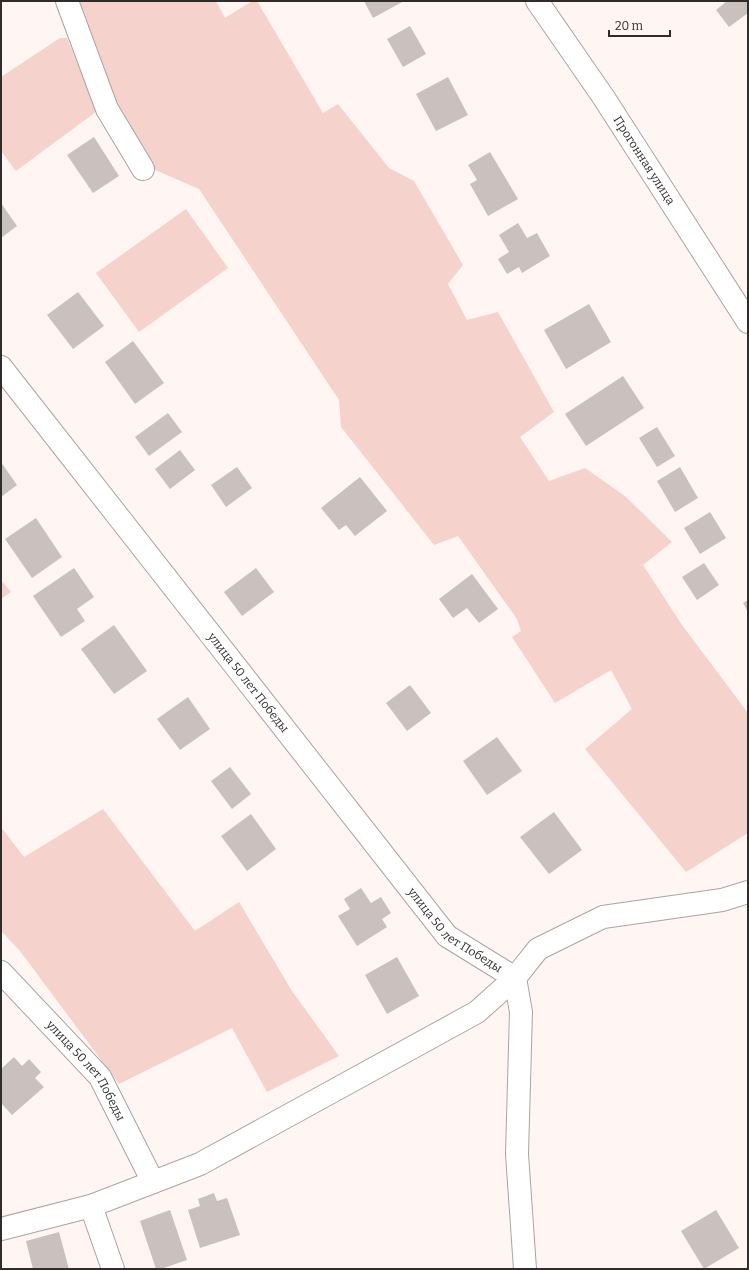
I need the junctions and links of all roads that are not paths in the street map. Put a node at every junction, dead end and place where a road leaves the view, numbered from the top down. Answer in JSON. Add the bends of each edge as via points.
{"nodes":[{"id":1,"x":67,"y":1,"type":"edge"},
{"id":2,"x":537,"y":1,"type":"edge"},
{"id":3,"x":143,"y":169,"type":"dead end"},
{"id":4,"x":748,"y":322,"type":"edge"},
{"id":5,"x":1,"y":367,"type":"edge"},
{"id":6,"x":748,"y":892,"type":"edge"},
{"id":7,"x":1,"y":972,"type":"edge"},
{"id":8,"x":515,"y":978,"type":"junction"},
{"id":9,"x":153,"y":1182,"type":"junction"},
{"id":10,"x":91,"y":1206,"type":"junction"},
{"id":11,"x":1,"y":1229,"type":"edge"},
{"id":12,"x":113,"y":1269,"type":"edge"},
{"id":13,"x":525,"y":1269,"type":"edge"}],
"edges":[{"from":1,"to":3,"type":"street","via":[[107,109]]},
{"from":2,"to":4,"type":"street","name":"Прогонная улица","via":[[604,98]]},
{"from":5,"to":8,"type":"street","name":"улица 50 лет Победы","via":[[447,936]]},
{"from":6,"to":8,"type":"street","name":"улица 50 лет Победы","via":[[722,900],[603,917],[538,949]]},
{"from":7,"to":9,"type":"street","name":"улица 50 лет Победы","via":[[100,1077]]},
{"from":8,"to":9,"type":"street","name":"улица 50 лет Победы","via":[[477,1012],[200,1164]]},
{"from":8,"to":13,"type":"street","name":"улица 50 лет Победы","via":[[521,1012],[517,1154]]},
{"from":9,"to":10,"type":"street","name":"улица 50 лет Победы"},
{"from":10,"to":11,"type":"street","name":"улица 50 лет Победы"},
{"from":10,"to":12,"type":"street"}]}
